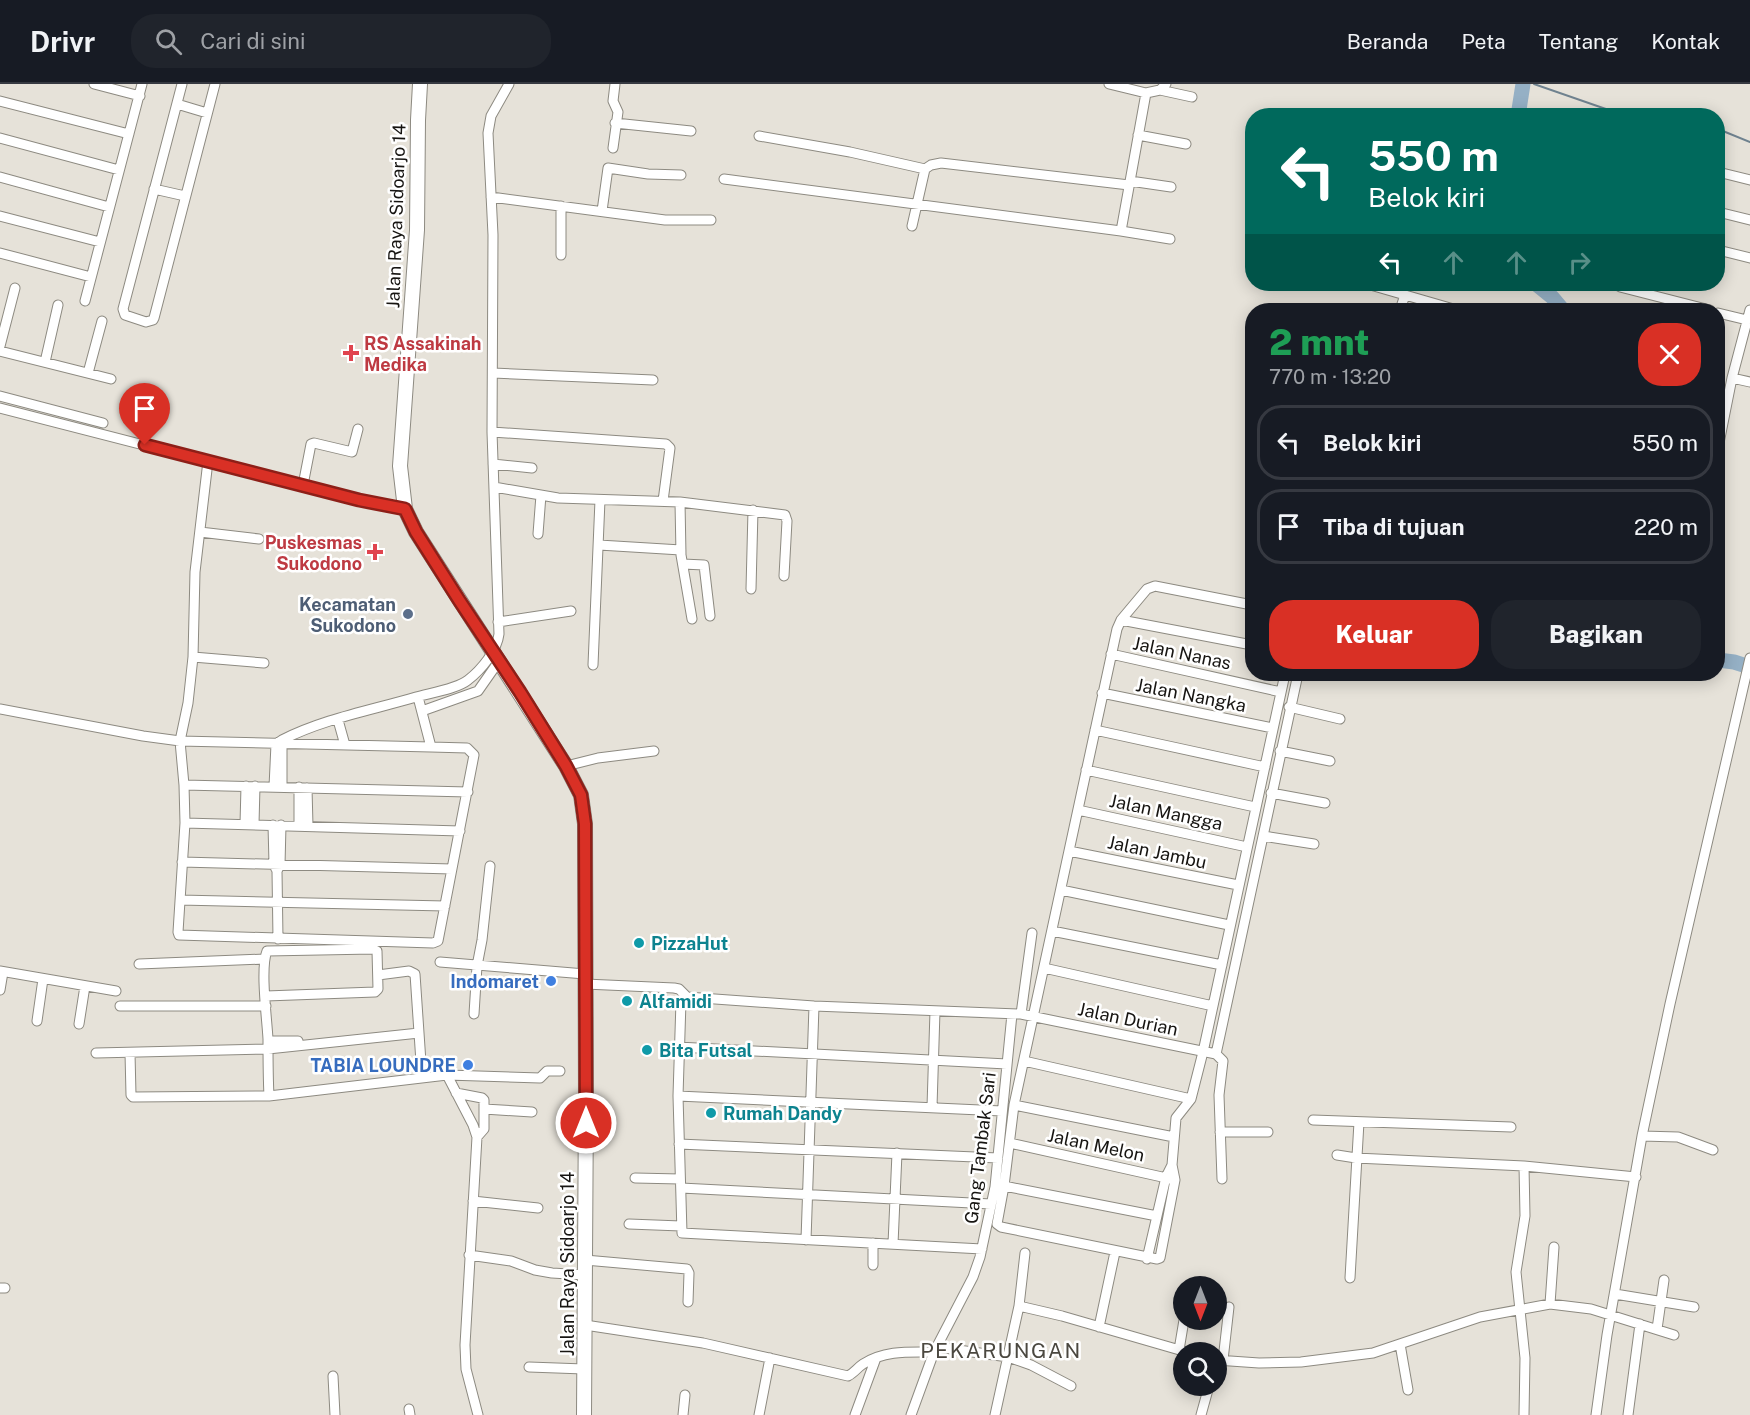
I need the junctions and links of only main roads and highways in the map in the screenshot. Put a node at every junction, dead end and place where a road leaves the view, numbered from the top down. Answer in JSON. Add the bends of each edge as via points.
{"nodes":[{"id":1,"x":420,"y":84,"type":"edge"},
{"id":2,"x":584,"y":1415,"type":"edge"}],
"edges":[{"from":1,"to":2,"type":"main road","name":"Jalan Raya Sidoarjo 14","via":[[417,244],[400,466],[405,509],[566,766],[581,795],[585,824]]}]}
